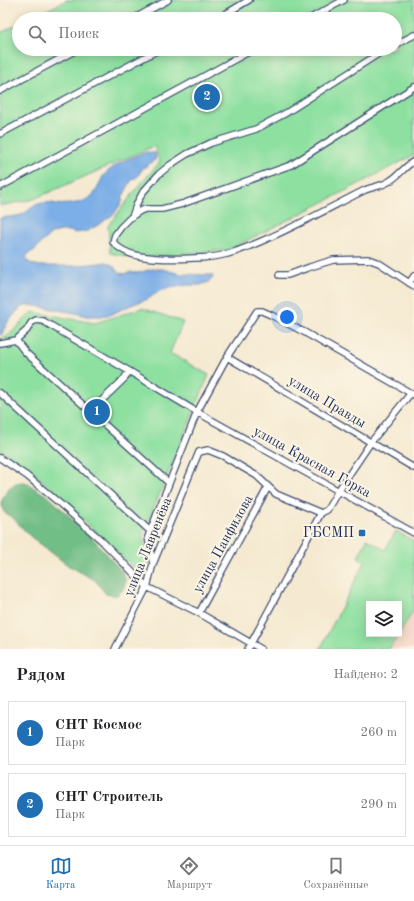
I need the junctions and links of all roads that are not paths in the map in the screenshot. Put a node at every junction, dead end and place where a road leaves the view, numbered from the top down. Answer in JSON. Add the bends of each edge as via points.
{"nodes":[{"id":1,"x":168,"y":0,"type":"edge"},
{"id":2,"x":249,"y":0,"type":"edge"},
{"id":3,"x":344,"y":0,"type":"edge"},
{"id":4,"x":146,"y":12,"type":"edge"},
{"id":5,"x":228,"y":12,"type":"edge"},
{"id":6,"x":322,"y":12,"type":"edge"},
{"id":7,"x":414,"y":35,"type":"edge"},
{"id":8,"x":402,"y":41,"type":"edge"},
{"id":9,"x":65,"y":56,"type":"edge"},
{"id":10,"x":147,"y":56,"type":"edge"},
{"id":11,"x":241,"y":56,"type":"edge"},
{"id":12,"x":375,"y":56,"type":"edge"},
{"id":13,"x":414,"y":87,"type":"edge"},
{"id":14,"x":0,"y":91,"type":"edge"},
{"id":15,"x":0,"y":134,"type":"edge"},
{"id":16,"x":414,"y":161,"type":"edge"},
{"id":17,"x":0,"y":187,"type":"edge"},
{"id":18,"x":132,"y":217,"type":"junction"},
{"id":19,"x":279,"y":275,"type":"dead end"},
{"id":20,"x":414,"y":276,"type":"edge"},
{"id":21,"x":411,"y":284,"type":"edge"},
{"id":22,"x":16,"y":340,"type":"junction"},
{"id":23,"x":0,"y":343,"type":"edge"},
{"id":24,"x":227,"y":357,"type":"junction"},
{"id":25,"x":129,"y":371,"type":"junction"},
{"id":26,"x":0,"y":393,"type":"edge"},
{"id":27,"x":412,"y":394,"type":"edge"},
{"id":28,"x":91,"y":412,"type":"junction"},
{"id":29,"x":197,"y":412,"type":"junction"},
{"id":30,"x":371,"y":442,"type":"junction"},
{"id":31,"x":0,"y":458,"type":"edge"},
{"id":32,"x":414,"y":468,"type":"edge"},
{"id":33,"x":169,"y":483,"type":"junction"},
{"id":34,"x":268,"y":487,"type":"junction"},
{"id":35,"x":338,"y":491,"type":"junction"},
{"id":36,"x":321,"y":513,"type":"junction"},
{"id":37,"x":150,"y":531,"type":"junction"},
{"id":38,"x":414,"y":533,"type":"edge"},
{"id":39,"x":153,"y":564,"type":"junction"},
{"id":40,"x":147,"y":586,"type":"junction"},
{"id":41,"x":199,"y":613,"type":"junction"},
{"id":42,"x":250,"y":646,"type":"edge"},
{"id":43,"x":115,"y":649,"type":"edge"},
{"id":44,"x":262,"y":649,"type":"edge"}],
"edges":[{"from":1,"to":4,"type":"street"},
{"from":2,"to":5,"type":"street"},
{"from":3,"to":6,"type":"street"},
{"from":7,"to":8,"type":"street"},
{"from":9,"to":14,"type":"street"},
{"from":10,"to":15,"type":"street"},
{"from":11,"to":17,"type":"street"},
{"from":12,"to":18,"type":"street","via":[[268,123],[211,143],[165,168],[143,192]]},
{"from":13,"to":18,"type":"street","via":[[291,165],[182,204],[162,209],[145,209]]},
{"from":16,"to":18,"type":"street","via":[[387,183],[372,187],[277,235],[227,254],[165,258],[139,256],[122,250],[113,242],[121,227]]},
{"from":19,"to":21,"type":"street","via":[[288,275],[333,260],[368,259],[379,263]]},
{"from":20,"to":21,"type":"street"},
{"from":22,"to":23,"type":"street"},
{"from":22,"to":25,"type":"street","name":"улица Красная Горка","via":[[31,323],[36,320],[43,321]]},
{"from":22,"to":28,"type":"street","via":[[25,352]]},
{"from":24,"to":27,"type":"street","via":[[257,311],[262,311]]},
{"from":24,"to":29,"type":"street"},
{"from":24,"to":30,"type":"street","name":"улица Правды"},
{"from":25,"to":28,"type":"street"},
{"from":25,"to":29,"type":"street","name":"улица Красная Горка"},
{"from":26,"to":37,"type":"street"},
{"from":27,"to":30,"type":"street"},
{"from":28,"to":33,"type":"street"},
{"from":29,"to":33,"type":"street"},
{"from":29,"to":35,"type":"street","name":"улица Красная Горка"},
{"from":30,"to":32,"type":"street","name":"улица Правды"},
{"from":30,"to":35,"type":"street"},
{"from":31,"to":40,"type":"street","via":[[64,506]]},
{"from":33,"to":37,"type":"street"},
{"from":34,"to":36,"type":"street","via":[[276,494]]},
{"from":34,"to":39,"type":"street","name":"улица Лавренёва","via":[[258,476],[223,456],[208,450],[199,452]]},
{"from":34,"to":41,"type":"street","name":"улица Панфилова"},
{"from":35,"to":36,"type":"street","via":[[327,510]]},
{"from":35,"to":38,"type":"street","name":"улица Красная Горка"},
{"from":36,"to":42,"type":"street"},
{"from":37,"to":39,"type":"street","via":[[148,537]]},
{"from":39,"to":40,"type":"street","name":"улица Лавренёва"},
{"from":40,"to":41,"type":"street"},
{"from":40,"to":43,"type":"street","name":"улица Лавренёва"},
{"from":41,"to":42,"type":"street"},
{"from":42,"to":44,"type":"street"}]}
